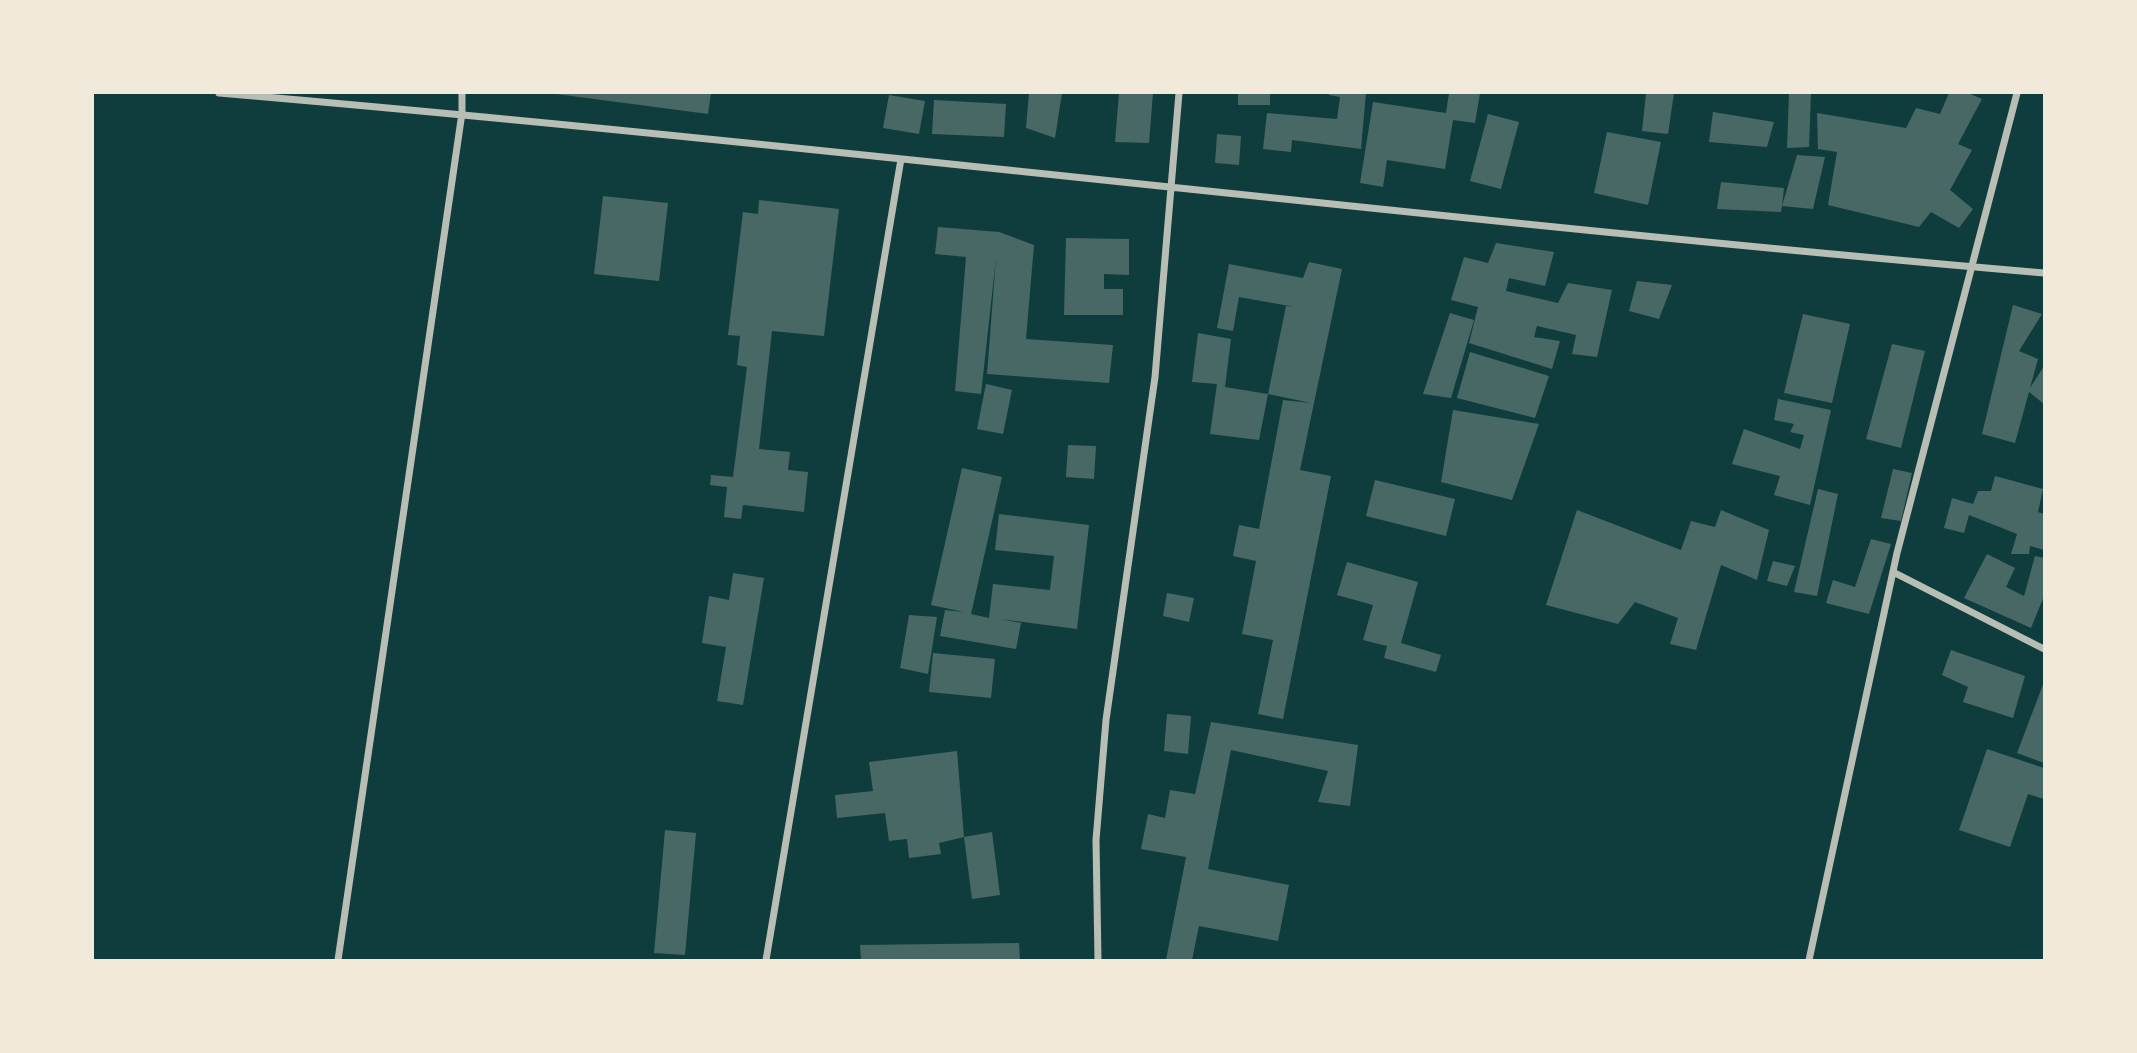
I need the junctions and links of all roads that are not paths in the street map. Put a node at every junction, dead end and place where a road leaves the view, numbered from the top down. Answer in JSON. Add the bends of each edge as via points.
{"nodes":[{"id":1,"x":219,"y":93,"type":"edge"},
{"id":2,"x":462,"y":93,"type":"edge"},
{"id":3,"x":1179,"y":93,"type":"edge"},
{"id":4,"x":2017,"y":93,"type":"edge"},
{"id":5,"x":462,"y":113,"type":"junction"},
{"id":6,"x":901,"y":159,"type":"junction"},
{"id":7,"x":1172,"y":187,"type":"junction"},
{"id":8,"x":1970,"y":267,"type":"junction"},
{"id":9,"x":2044,"y":273,"type":"edge"},
{"id":10,"x":1893,"y":572,"type":"junction"},
{"id":11,"x":2044,"y":649,"type":"edge"},
{"id":12,"x":338,"y":960,"type":"edge"},
{"id":13,"x":766,"y":960,"type":"edge"},
{"id":14,"x":1098,"y":960,"type":"edge"},
{"id":15,"x":1809,"y":960,"type":"edge"}],
"edges":[{"from":1,"to":5,"type":"street"},
{"from":2,"to":5,"type":"street"},
{"from":3,"to":7,"type":"street"},
{"from":4,"to":8,"type":"street"},
{"from":5,"to":6,"type":"street"},
{"from":5,"to":12,"type":"street"},
{"from":6,"to":7,"type":"street"},
{"from":6,"to":13,"type":"street"},
{"from":7,"to":8,"type":"street"},
{"from":7,"to":14,"type":"street","via":[[1155,377],[1107,720],[1096,840]]},
{"from":8,"to":9,"type":"street"},
{"from":8,"to":10,"type":"street"},
{"from":10,"to":11,"type":"street"},
{"from":10,"to":15,"type":"street"}]}
